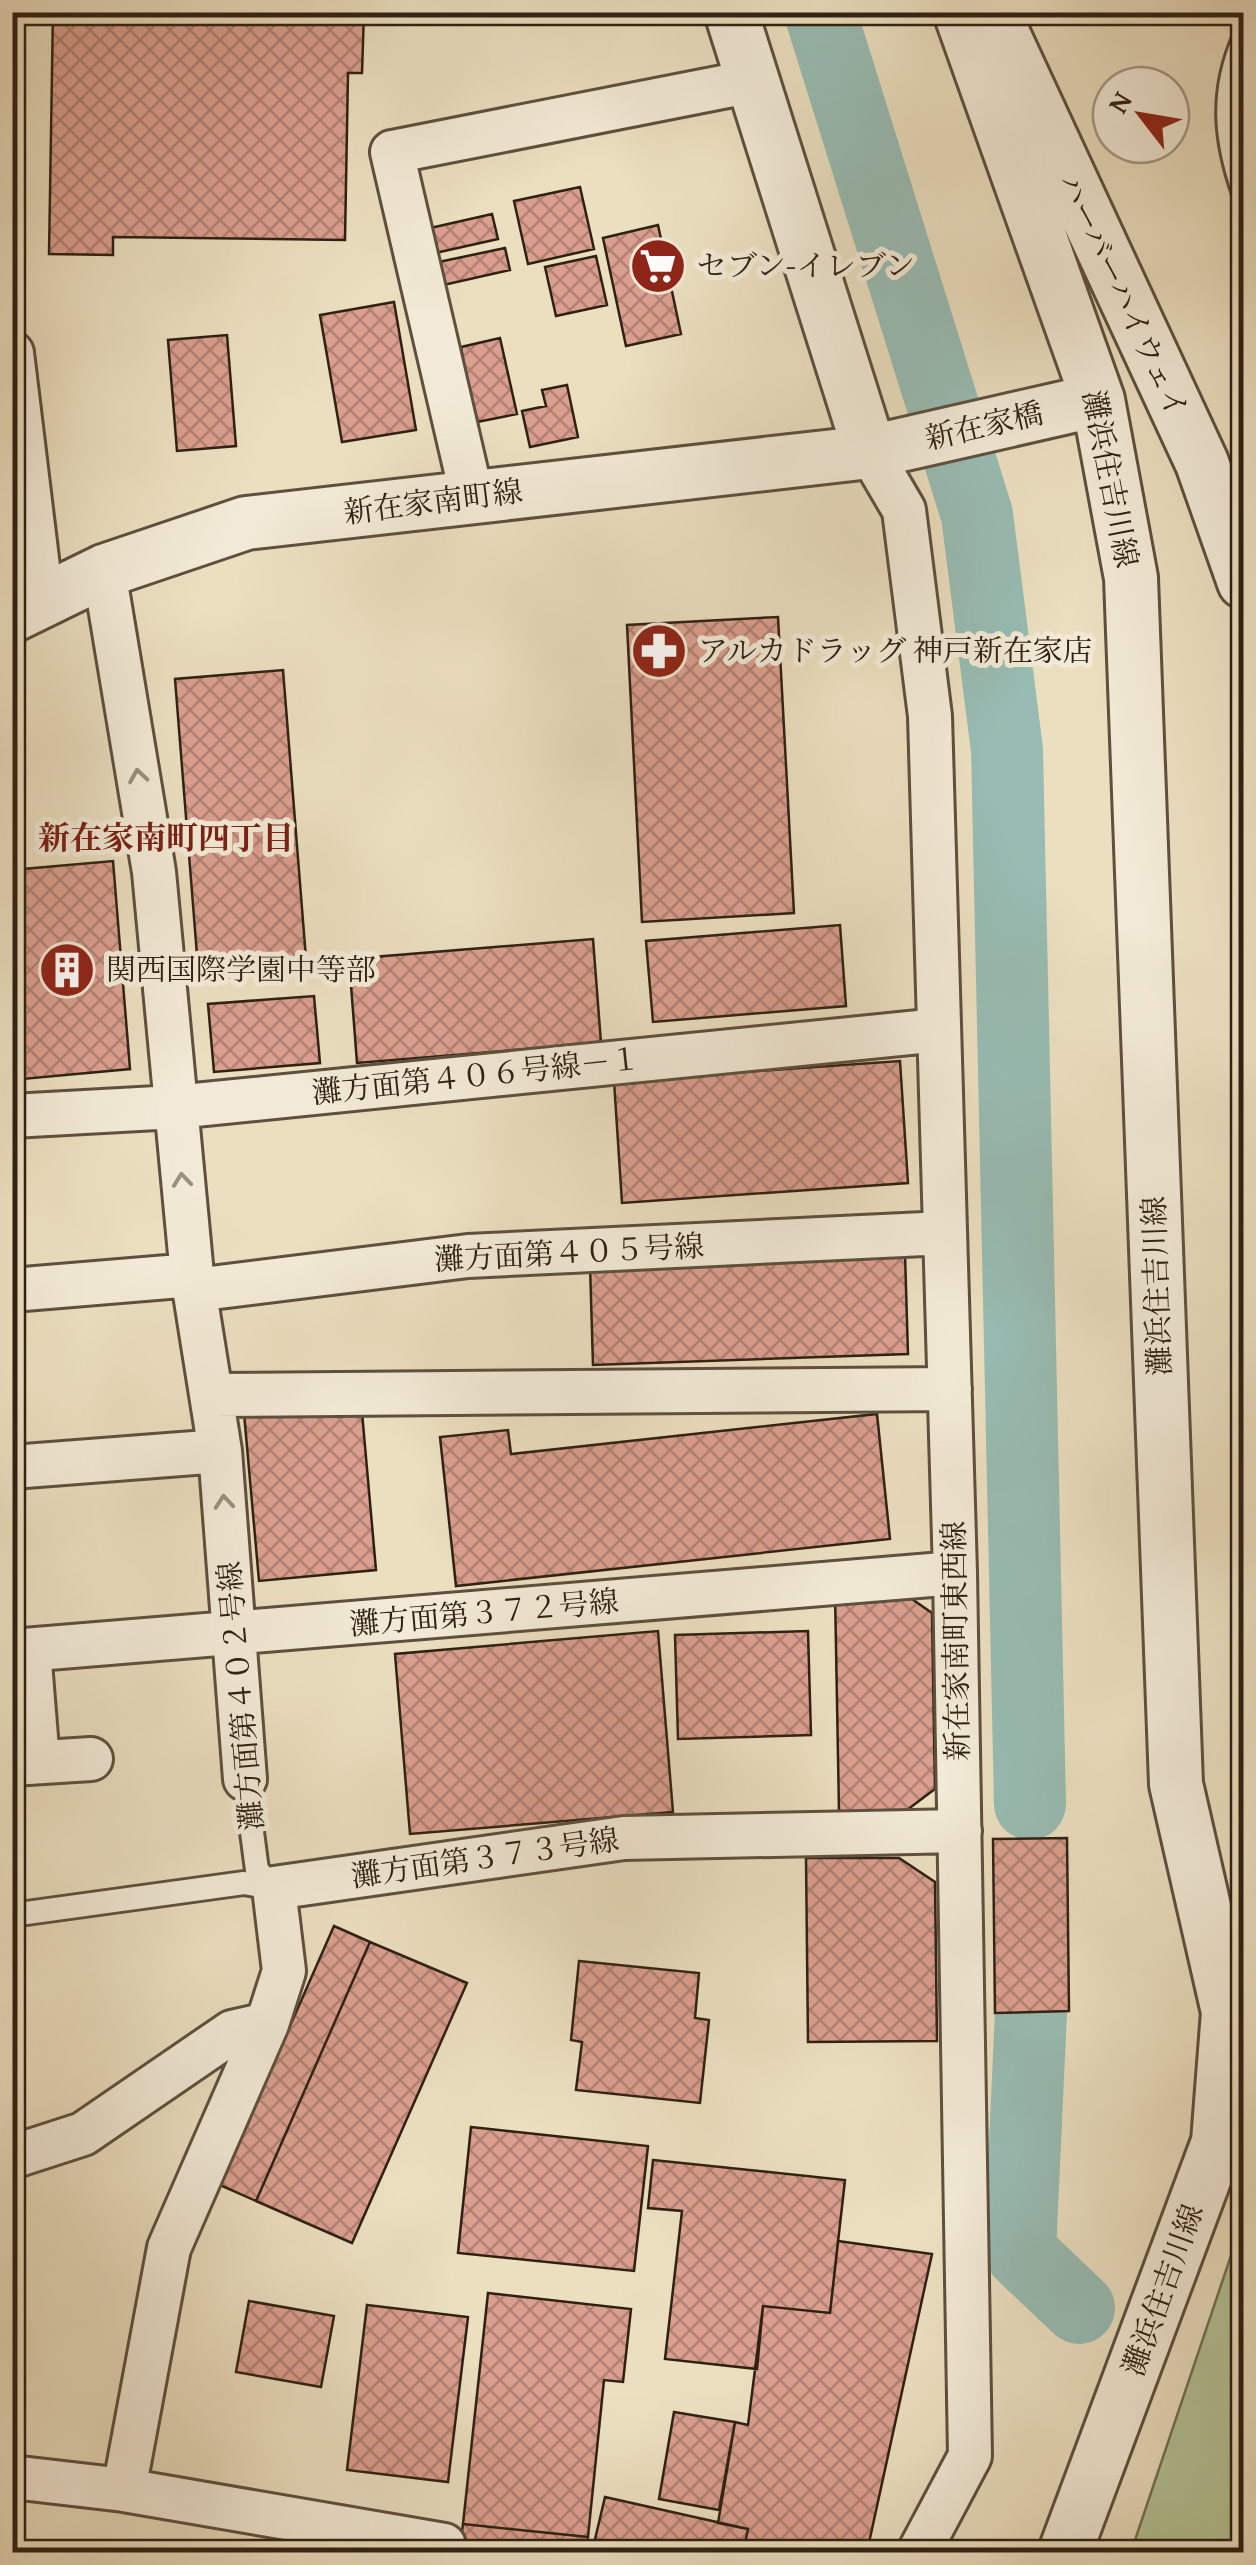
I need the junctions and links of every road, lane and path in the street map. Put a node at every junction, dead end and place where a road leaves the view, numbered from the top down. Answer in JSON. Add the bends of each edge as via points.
{"nodes":[{"id":1,"x":732,"y":12,"type":"edge"},
{"id":2,"x":960,"y":12,"type":"edge"},
{"id":3,"x":994,"y":12,"type":"edge"},
{"id":4,"x":1020,"y":12,"type":"edge"},
{"id":5,"x":1244,"y":39,"type":"edge"},
{"id":6,"x":753,"y":81,"type":"junction"},
{"id":7,"x":1244,"y":193,"type":"edge"},
{"id":8,"x":12,"y":352,"type":"edge"},
{"id":9,"x":1098,"y":400,"type":"junction"},
{"id":10,"x":870,"y":452,"type":"junction"},
{"id":11,"x":472,"y":498,"type":"junction"},
{"id":12,"x":1244,"y":510,"type":"edge"},
{"id":13,"x":104,"y":571,"type":"junction"},
{"id":14,"x":1244,"y":582,"type":"edge"},
{"id":15,"x":27,"y":608,"type":"edge"},
{"id":16,"x":939,"y":1030,"type":"junction"},
{"id":17,"x":175,"y":1107,"type":"junction"},
{"id":18,"x":12,"y":1116,"type":"edge"},
{"id":19,"x":945,"y":1234,"type":"junction"},
{"id":20,"x":193,"y":1283,"type":"junction"},
{"id":21,"x":12,"y":1290,"type":"edge"},
{"id":22,"x":950,"y":1389,"type":"junction"},
{"id":23,"x":212,"y":1395,"type":"junction"},
{"id":24,"x":220,"y":1451,"type":"junction"},
{"id":25,"x":12,"y":1467,"type":"edge"},
{"id":26,"x":955,"y":1573,"type":"junction"},
{"id":27,"x":235,"y":1634,"type":"junction"},
{"id":28,"x":20,"y":1651,"type":"edge"},
{"id":29,"x":91,"y":1759,"type":"dead end"},
{"id":30,"x":25,"y":1763,"type":"edge"},
{"id":31,"x":245,"y":1779,"type":"joint"},
{"id":32,"x":960,"y":1830,"type":"junction"},
{"id":33,"x":274,"y":1888,"type":"junction"},
{"id":34,"x":12,"y":1915,"type":"edge"},
{"id":35,"x":267,"y":2024,"type":"junction"},
{"id":36,"x":12,"y":2157,"type":"edge"},
{"id":37,"x":12,"y":2477,"type":"edge"},
{"id":38,"x":124,"y":2490,"type":"junction"},
{"id":39,"x":443,"y":2552,"type":"edge"},
{"id":40,"x":919,"y":2552,"type":"edge"},
{"id":41,"x":1065,"y":2552,"type":"edge"}],
"edges":[{"from":1,"to":6,"type":"street"},
{"from":2,"to":9,"type":"street","name":"灘浜住吉川線"},
{"from":3,"to":14,"type":"street","name":"ハーバーハイウェイ","via":[[1202,463]]},
{"from":4,"to":12,"type":"street","name":"ハーバーハイウェイ"},
{"from":5,"to":7,"type":"lane","via":[[1230,70],[1228,147]]},
{"from":6,"to":10,"type":"street"},
{"from":6,"to":11,"type":"street","via":[[392,152]]},
{"from":8,"to":15,"type":"street"},
{"from":9,"to":10,"type":"street","name":"新在家橋"},
{"from":9,"to":41,"type":"street","name":"灘浜住吉川線","via":[[1130,578],[1176,1784],[1228,2012],[1218,2142]]},
{"from":10,"to":11,"type":"street","name":"新在家南町線"},
{"from":10,"to":16,"type":"street","name":"新在家南町東西線","via":[[904,510],[930,716]]},
{"from":11,"to":13,"type":"street","name":"新在家南町線","via":[[246,524]]},
{"from":13,"to":15,"type":"street","name":"新在家南町線"},
{"from":17,"to":13,"type":"street","name":"灘方面第４０２号線","one_way":true,"via":[[154,872]]},
{"from":16,"to":17,"type":"street","name":"灘方面第４０６号線－１"},
{"from":16,"to":19,"type":"street","name":"新在家南町東西線"},
{"from":17,"to":18,"type":"street","name":"灘方面第４０６号線－１"},
{"from":20,"to":17,"type":"street","name":"灘方面第４０２号線","one_way":true},
{"from":19,"to":20,"type":"street","name":"灘方面第４０５号線","via":[[468,1256]]},
{"from":19,"to":22,"type":"street","name":"新在家南町東西線"},
{"from":20,"to":21,"type":"street","name":"灘方面第４０５号線"},
{"from":20,"to":23,"type":"street","name":"灘方面第４０２号線"},
{"from":22,"to":23,"type":"street"},
{"from":22,"to":26,"type":"street","name":"新在家南町東西線"},
{"from":23,"to":24,"type":"street","name":"灘方面第４０２号線"},
{"from":24,"to":25,"type":"street"},
{"from":27,"to":24,"type":"street","name":"灘方面第４０２号線","one_way":true},
{"from":26,"to":27,"type":"street","name":"灘方面第３７２号線"},
{"from":26,"to":32,"type":"street","name":"新在家南町東西線"},
{"from":27,"to":28,"type":"street","name":"灘方面第３７２号線"},
{"from":27,"to":31,"type":"street","name":"灘方面第４０２号線"},
{"from":28,"to":30,"type":"street"},
{"from":29,"to":30,"type":"street"},
{"from":31,"to":33,"type":"lane","name":"灘方面第４０２号線","via":[[256,1870]]},
{"from":32,"to":33,"type":"street","name":"灘方面第３７３号線","via":[[624,1838]]},
{"from":32,"to":40,"type":"street","name":"新在家南町東西線","via":[[970,2456]]},
{"from":33,"to":34,"type":"lane","name":"灘方面第３７３号線","via":[[244,1883]]},
{"from":33,"to":35,"type":"street","name":"灘方面第４０２号線","via":[[284,1972]]},
{"from":35,"to":36,"type":"street","via":[[232,2032],[84,2134]]},
{"from":35,"to":38,"type":"street","name":"灘方面第４０２号線","via":[[170,2248]]},
{"from":37,"to":38,"type":"street"},
{"from":38,"to":39,"type":"street","via":[[444,2546]]}]}
